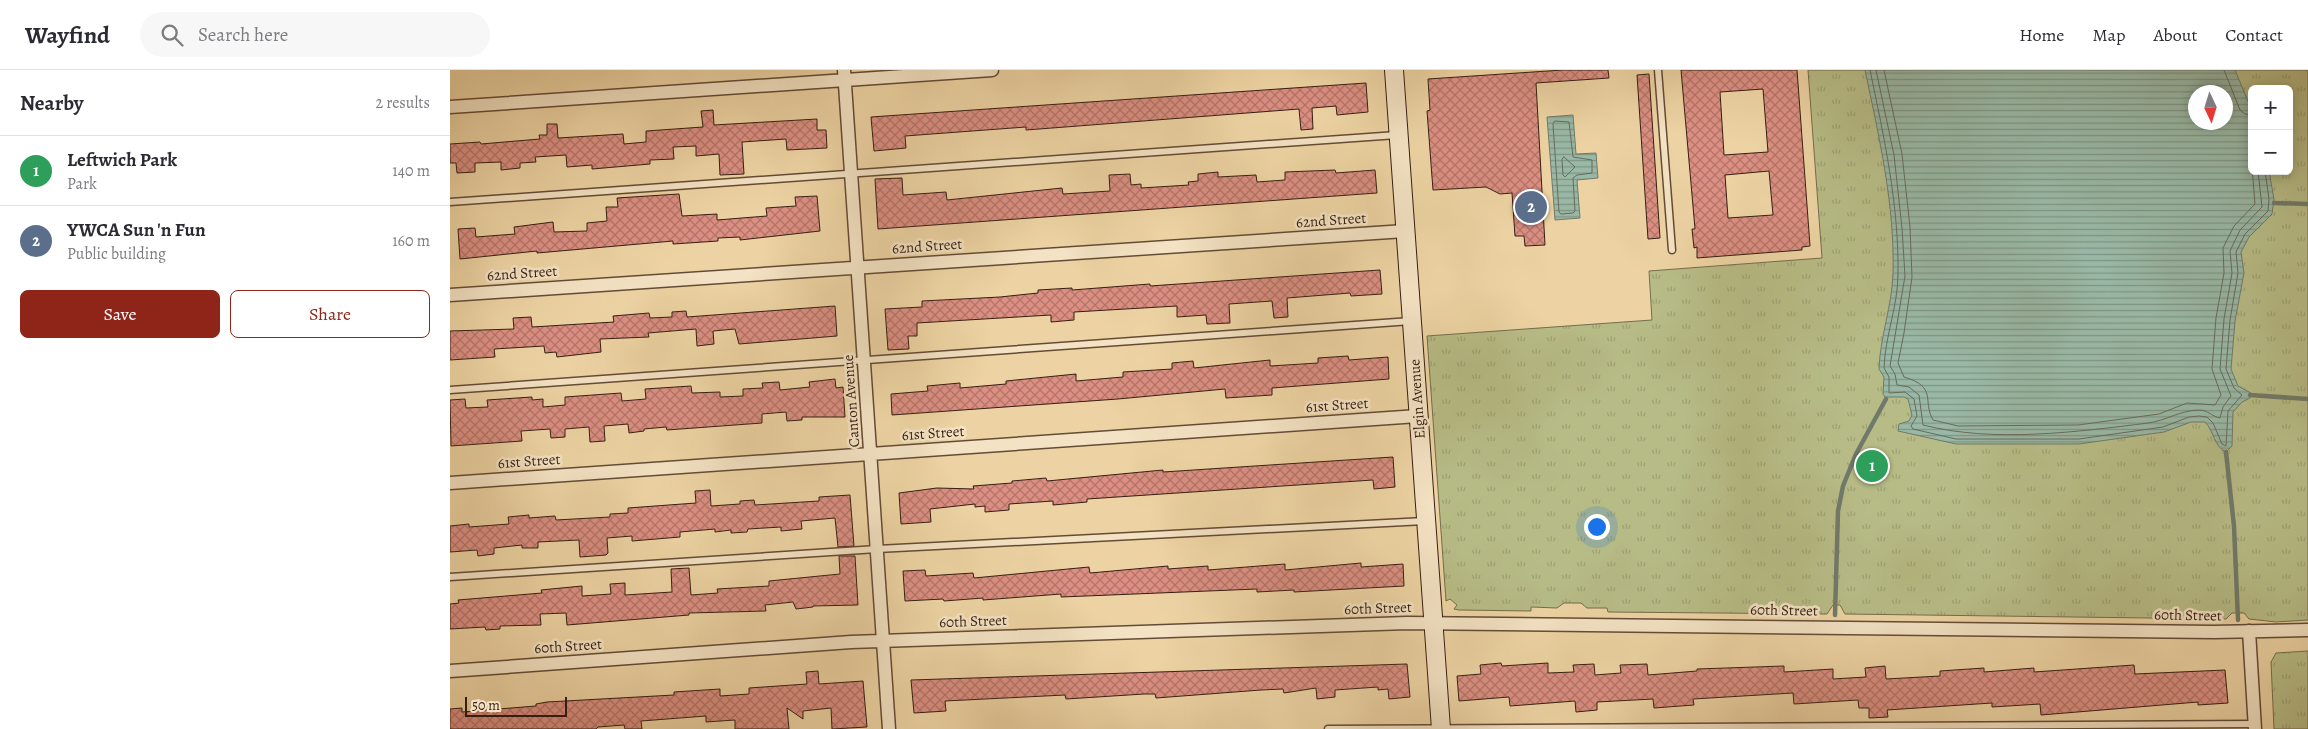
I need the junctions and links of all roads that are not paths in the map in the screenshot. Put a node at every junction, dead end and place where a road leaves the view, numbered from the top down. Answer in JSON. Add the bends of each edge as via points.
{"nodes":[{"id":1,"x":992,"y":70,"type":"edge"},
{"id":2,"x":1658,"y":70,"type":"edge"},
{"id":3,"x":1396,"y":71,"type":"edge"},
{"id":4,"x":844,"y":75,"type":"edge"},
{"id":5,"x":450,"y":107,"type":"edge"},
{"id":6,"x":1399,"y":135,"type":"junction"},
{"id":7,"x":851,"y":175,"type":"junction"},
{"id":8,"x":450,"y":202,"type":"edge"},
{"id":9,"x":1405,"y":231,"type":"junction"},
{"id":10,"x":1672,"y":250,"type":"dead end"},
{"id":11,"x":858,"y":267,"type":"junction"},
{"id":12,"x":450,"y":295,"type":"edge"},
{"id":13,"x":1412,"y":321,"type":"junction"},
{"id":14,"x":864,"y":360,"type":"junction"},
{"id":15,"x":450,"y":390,"type":"edge"},
{"id":16,"x":1418,"y":416,"type":"junction"},
{"id":17,"x":870,"y":453,"type":"junction"},
{"id":18,"x":450,"y":483,"type":"edge"},
{"id":19,"x":1426,"y":521,"type":"junction"},
{"id":20,"x":877,"y":549,"type":"junction"},
{"id":21,"x":450,"y":577,"type":"edge"},
{"id":22,"x":1433,"y":623,"type":"junction"},
{"id":23,"x":2308,"y":630,"type":"edge"},
{"id":24,"x":2249,"y":632,"type":"junction"},
{"id":25,"x":883,"y":640,"type":"junction"},
{"id":26,"x":450,"y":671,"type":"edge"},
{"id":27,"x":2255,"y":727,"type":"edge"},
{"id":28,"x":1440,"y":728,"type":"edge"},
{"id":29,"x":889,"y":729,"type":"edge"},
{"id":30,"x":1328,"y":729,"type":"edge"}],
"edges":[{"from":1,"to":4,"type":"street"},
{"from":2,"to":10,"type":"lane"},
{"from":3,"to":6,"type":"street","name":"Elgin Avenue"},
{"from":4,"to":5,"type":"street"},
{"from":4,"to":7,"type":"street","name":"Canton Avenue"},
{"from":6,"to":7,"type":"lane"},
{"from":6,"to":9,"type":"street","name":"Elgin Avenue"},
{"from":7,"to":8,"type":"lane"},
{"from":7,"to":11,"type":"street","name":"Canton Avenue"},
{"from":9,"to":11,"type":"street","name":"62nd Street"},
{"from":9,"to":13,"type":"street","name":"Elgin Avenue"},
{"from":11,"to":12,"type":"street","name":"62nd Street"},
{"from":11,"to":14,"type":"street","name":"Canton Avenue"},
{"from":13,"to":14,"type":"lane"},
{"from":13,"to":16,"type":"street","name":"Elgin Avenue"},
{"from":14,"to":15,"type":"lane"},
{"from":14,"to":17,"type":"street","name":"Canton Avenue"},
{"from":16,"to":17,"type":"street","name":"61st Street"},
{"from":16,"to":19,"type":"street","name":"Elgin Avenue"},
{"from":17,"to":18,"type":"street","name":"61st Street"},
{"from":17,"to":20,"type":"street","name":"Canton Avenue"},
{"from":19,"to":20,"type":"lane"},
{"from":19,"to":22,"type":"street","name":"Elgin Avenue"},
{"from":20,"to":21,"type":"lane"},
{"from":20,"to":25,"type":"street","name":"Canton Avenue"},
{"from":22,"to":24,"type":"street","name":"60th Street"},
{"from":22,"to":25,"type":"street","name":"60th Street"},
{"from":22,"to":28,"type":"street","name":"Elgin Avenue"},
{"from":23,"to":24,"type":"street","name":"60th Street"},
{"from":24,"to":27,"type":"street"},
{"from":25,"to":26,"type":"street","name":"60th Street"},
{"from":25,"to":29,"type":"street","name":"Canton Avenue"},
{"from":27,"to":28,"type":"lane"},
{"from":28,"to":30,"type":"lane"}]}
